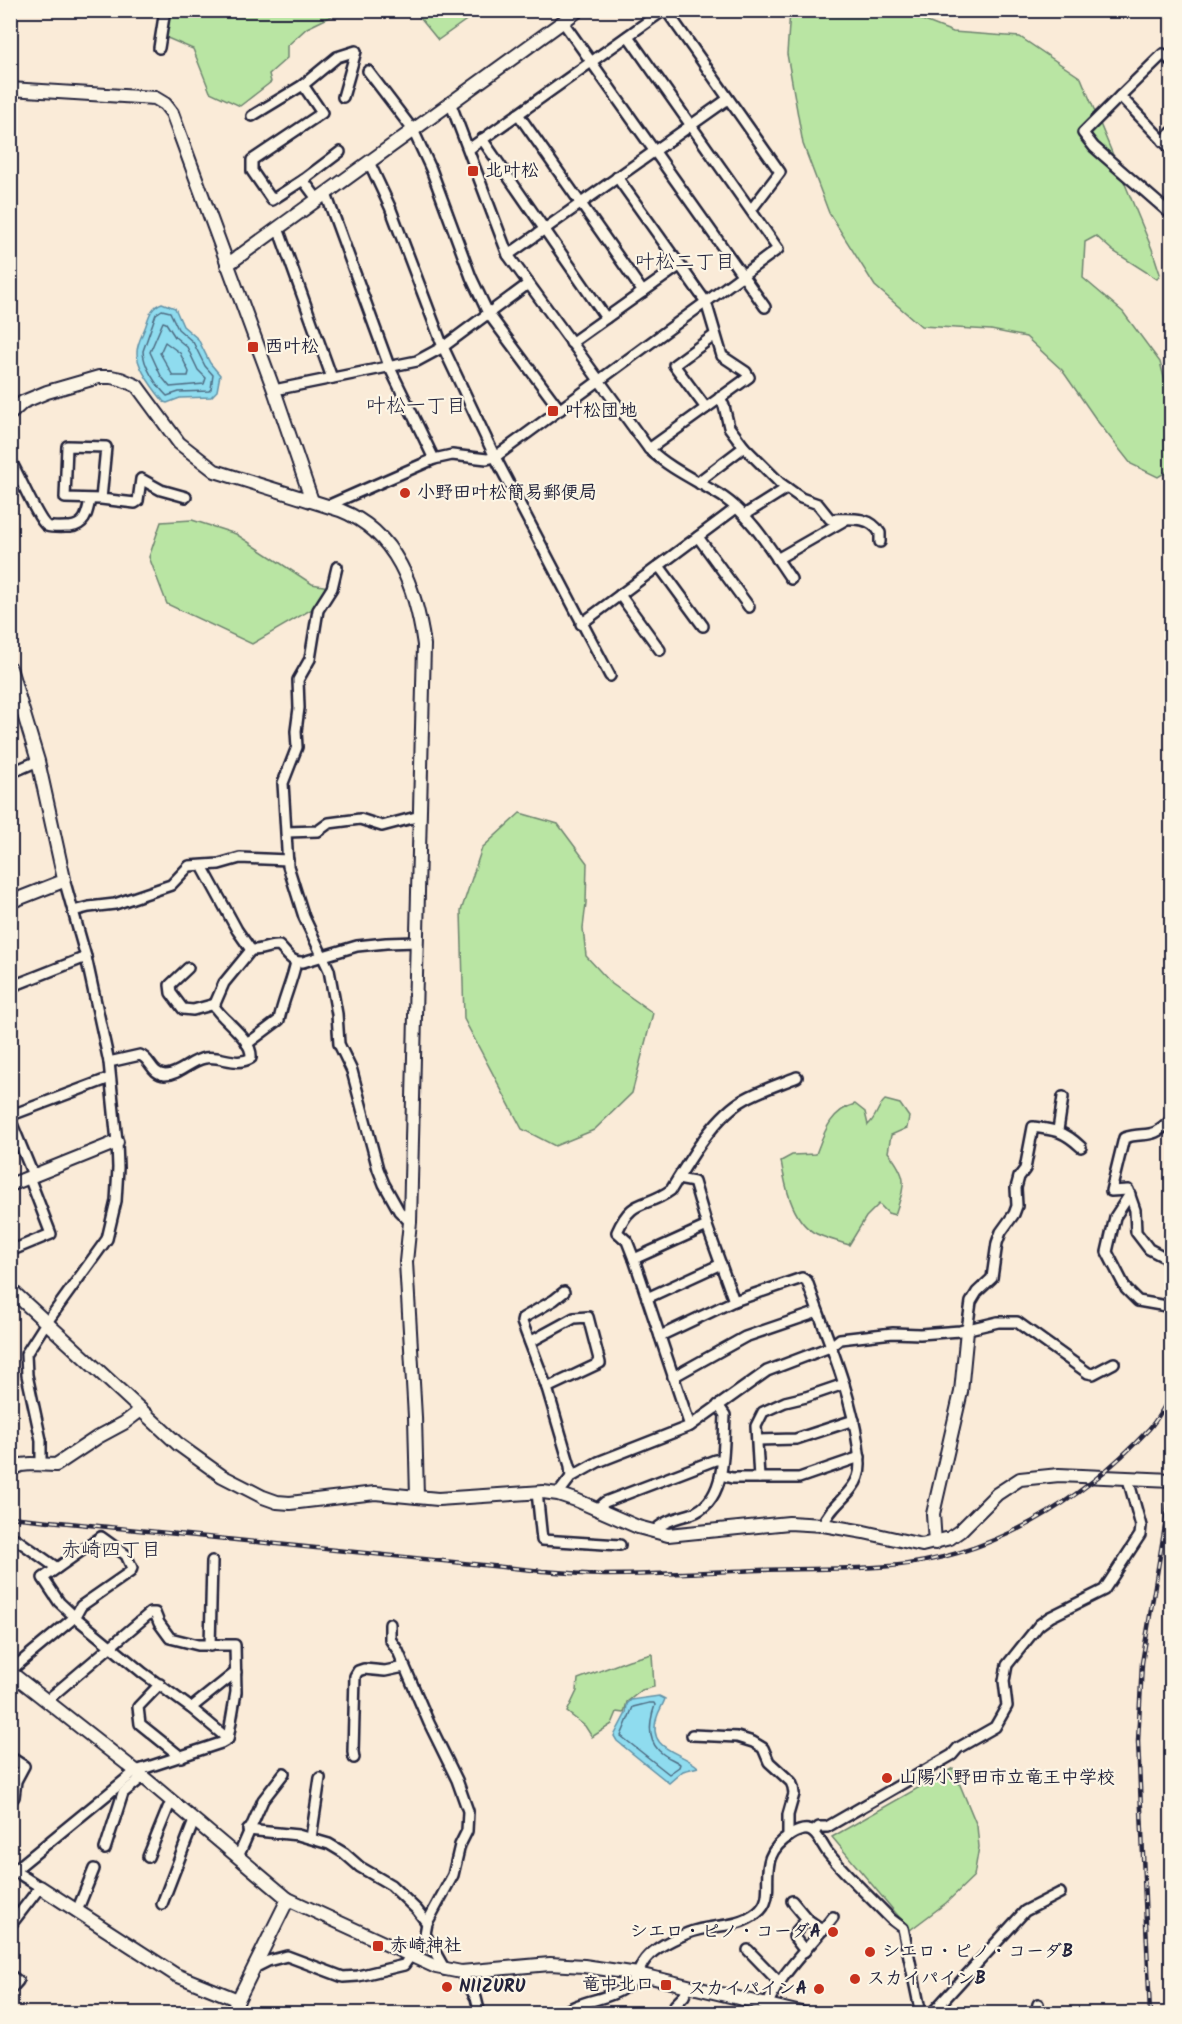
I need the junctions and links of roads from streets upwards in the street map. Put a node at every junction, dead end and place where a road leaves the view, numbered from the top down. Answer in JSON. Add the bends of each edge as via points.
{"nodes":[{"id":1,"x":165,"y":10,"type":"edge"},
{"id":2,"x":579,"y":10,"type":"edge"},
{"id":3,"x":665,"y":10,"type":"edge"},
{"id":4,"x":563,"y":22,"type":"junction"},
{"id":5,"x":628,"y":36,"type":"junction"},
{"id":6,"x":159,"y":48,"type":"dead end"},
{"id":7,"x":591,"y":62,"type":"junction"},
{"id":8,"x":1172,"y":62,"type":"edge"},
{"id":9,"x":368,"y":71,"type":"dead end"},
{"id":10,"x":303,"y":85,"type":"junction"},
{"id":11,"x":10,"y":89,"type":"edge"},
{"id":12,"x":343,"y":96,"type":"dead end"},
{"id":13,"x":1120,"y":96,"type":"junction"},
{"id":14,"x":728,"y":99,"type":"junction"},
{"id":15,"x":450,"y":102,"type":"junction"},
{"id":16,"x":518,"y":114,"type":"junction"},
{"id":17,"x":252,"y":116,"type":"dead end"},
{"id":18,"x":692,"y":124,"type":"junction"},
{"id":19,"x":412,"y":130,"type":"junction"},
{"id":20,"x":1172,"y":132,"type":"edge"},
{"id":21,"x":482,"y":139,"type":"junction"},
{"id":22,"x":1162,"y":141,"type":"junction"},
{"id":23,"x":469,"y":149,"type":"junction"},
{"id":24,"x":1172,"y":150,"type":"edge"},
{"id":25,"x":654,"y":151,"type":"junction"},
{"id":26,"x":340,"y":152,"type":"dead end"},
{"id":27,"x":369,"y":162,"type":"junction"},
{"id":28,"x":617,"y":177,"type":"junction"},
{"id":29,"x":303,"y":180,"type":"junction"},
{"id":30,"x":322,"y":197,"type":"junction"},
{"id":31,"x":581,"y":203,"type":"junction"},
{"id":32,"x":1169,"y":209,"type":"edge"},
{"id":33,"x":751,"y":210,"type":"junction"},
{"id":34,"x":278,"y":228,"type":"junction"},
{"id":35,"x":544,"y":229,"type":"junction"},
{"id":36,"x":508,"y":255,"type":"junction"},
{"id":37,"x":227,"y":265,"type":"junction"},
{"id":38,"x":679,"y":266,"type":"junction"},
{"id":39,"x":742,"y":275,"type":"junction"},
{"id":40,"x":528,"y":284,"type":"junction"},
{"id":41,"x":643,"y":292,"type":"junction"},
{"id":42,"x":705,"y":302,"type":"junction"},
{"id":43,"x":765,"y":307,"type":"dead end"},
{"id":44,"x":488,"y":313,"type":"junction"},
{"id":45,"x":606,"y":318,"type":"junction"},
{"id":46,"x":715,"y":335,"type":"junction"},
{"id":47,"x":571,"y":343,"type":"junction"},
{"id":48,"x":443,"y":347,"type":"junction"},
{"id":49,"x":389,"y":366,"type":"junction"},
{"id":50,"x":332,"y":378,"type":"junction"},
{"id":51,"x":599,"y":380,"type":"junction"},
{"id":52,"x":274,"y":390,"type":"junction"},
{"id":53,"x":720,"y":397,"type":"junction"},
{"id":54,"x":706,"y":408,"type":"junction"},
{"id":55,"x":560,"y":410,"type":"junction"},
{"id":56,"x":10,"y":414,"type":"edge"},
{"id":57,"x":744,"y":447,"type":"junction"},
{"id":58,"x":649,"y":449,"type":"junction"},
{"id":59,"x":495,"y":457,"type":"junction"},
{"id":60,"x":434,"y":459,"type":"junction"},
{"id":61,"x":10,"y":460,"type":"edge"},
{"id":62,"x":700,"y":484,"type":"junction"},
{"id":63,"x":787,"y":488,"type":"junction"},
{"id":64,"x":186,"y":497,"type":"dead end"},
{"id":65,"x":101,"y":499,"type":"junction"},
{"id":66,"x":90,"y":500,"type":"junction"},
{"id":67,"x":312,"y":501,"type":"junction"},
{"id":68,"x":327,"y":506,"type":"junction"},
{"id":69,"x":735,"y":509,"type":"junction"},
{"id":70,"x":744,"y":515,"type":"junction"},
{"id":71,"x":848,"y":518,"type":"junction"},
{"id":72,"x":698,"y":537,"type":"junction"},
{"id":73,"x":880,"y":542,"type":"dead end"},
{"id":74,"x":777,"y":559,"type":"junction"},
{"id":75,"x":659,"y":566,"type":"junction"},
{"id":76,"x":337,"y":567,"type":"dead end"},
{"id":77,"x":791,"y":579,"type":"dead end"},
{"id":78,"x":620,"y":595,"type":"junction"},
{"id":79,"x":749,"y":607,"type":"dead end"},
{"id":80,"x":581,"y":624,"type":"junction"},
{"id":81,"x":703,"y":626,"type":"dead end"},
{"id":82,"x":660,"y":650,"type":"dead end"},
{"id":83,"x":10,"y":668,"type":"edge"},
{"id":84,"x":610,"y":676,"type":"dead end"},
{"id":85,"x":38,"y":761,"type":"junction"},
{"id":86,"x":10,"y":773,"type":"edge"},
{"id":87,"x":420,"y":816,"type":"junction"},
{"id":88,"x":286,"y":832,"type":"junction"},
{"id":89,"x":288,"y":860,"type":"junction"},
{"id":90,"x":202,"y":866,"type":"junction"},
{"id":91,"x":64,"y":879,"type":"junction"},
{"id":92,"x":10,"y":887,"type":"edge"},
{"id":93,"x":12,"y":902,"type":"edge"},
{"id":94,"x":74,"y":911,"type":"junction"},
{"id":95,"x":417,"y":942,"type":"junction"},
{"id":96,"x":251,"y":950,"type":"junction"},
{"id":97,"x":324,"y":956,"type":"junction"},
{"id":98,"x":86,"y":957,"type":"junction"},
{"id":99,"x":297,"y":962,"type":"junction"},
{"id":100,"x":188,"y":968,"type":"dead end"},
{"id":101,"x":291,"y":984,"type":"junction"},
{"id":102,"x":10,"y":987,"type":"edge"},
{"id":103,"x":215,"y":1004,"type":"junction"},
{"id":104,"x":290,"y":1010,"type":"dead end"},
{"id":105,"x":247,"y":1044,"type":"junction"},
{"id":106,"x":109,"y":1062,"type":"junction"},
{"id":107,"x":797,"y":1077,"type":"dead end"},
{"id":108,"x":110,"y":1078,"type":"junction"},
{"id":109,"x":1063,"y":1097,"type":"dead end"},
{"id":110,"x":14,"y":1116,"type":"edge"},
{"id":111,"x":1172,"y":1119,"type":"edge"},
{"id":112,"x":1058,"y":1130,"type":"junction"},
{"id":113,"x":117,"y":1142,"type":"junction"},
{"id":114,"x":1081,"y":1147,"type":"dead end"},
{"id":115,"x":31,"y":1176,"type":"junction"},
{"id":116,"x":678,"y":1179,"type":"junction"},
{"id":117,"x":10,"y":1185,"type":"edge"},
{"id":118,"x":1130,"y":1194,"type":"junction"},
{"id":119,"x":410,"y":1222,"type":"junction"},
{"id":120,"x":707,"y":1226,"type":"junction"},
{"id":121,"x":10,"y":1251,"type":"edge"},
{"id":122,"x":634,"y":1259,"type":"junction"},
{"id":123,"x":1172,"y":1261,"type":"edge"},
{"id":124,"x":721,"y":1264,"type":"junction"},
{"id":125,"x":10,"y":1289,"type":"edge"},
{"id":126,"x":564,"y":1292,"type":"dead end"},
{"id":127,"x":647,"y":1298,"type":"junction"},
{"id":128,"x":734,"y":1301,"type":"junction"},
{"id":129,"x":1172,"y":1307,"type":"edge"},
{"id":130,"x":818,"y":1312,"type":"junction"},
{"id":131,"x":47,"y":1323,"type":"junction"},
{"id":132,"x":967,"y":1330,"type":"junction"},
{"id":133,"x":660,"y":1336,"type":"junction"},
{"id":134,"x":530,"y":1342,"type":"junction"},
{"id":135,"x":830,"y":1347,"type":"junction"},
{"id":136,"x":1114,"y":1363,"type":"dead end"},
{"id":137,"x":674,"y":1377,"type":"junction"},
{"id":138,"x":844,"y":1384,"type":"junction"},
{"id":139,"x":547,"y":1388,"type":"junction"},
{"id":140,"x":718,"y":1406,"type":"junction"},
{"id":141,"x":141,"y":1410,"type":"junction"},
{"id":142,"x":854,"y":1420,"type":"junction"},
{"id":143,"x":690,"y":1426,"type":"junction"},
{"id":144,"x":757,"y":1440,"type":"junction"},
{"id":145,"x":860,"y":1457,"type":"junction"},
{"id":146,"x":722,"y":1460,"type":"junction"},
{"id":147,"x":41,"y":1465,"type":"junction"},
{"id":148,"x":10,"y":1470,"type":"edge"},
{"id":149,"x":721,"y":1475,"type":"junction"},
{"id":150,"x":571,"y":1477,"type":"junction"},
{"id":151,"x":759,"y":1478,"type":"junction"},
{"id":152,"x":1128,"y":1479,"type":"junction"},
{"id":153,"x":1172,"y":1480,"type":"edge"},
{"id":154,"x":537,"y":1492,"type":"junction"},
{"id":155,"x":558,"y":1494,"type":"junction"},
{"id":156,"x":417,"y":1497,"type":"junction"},
{"id":157,"x":597,"y":1509,"type":"junction"},
{"id":158,"x":823,"y":1525,"type":"junction"},
{"id":159,"x":654,"y":1532,"type":"junction"},
{"id":160,"x":16,"y":1539,"type":"dead end"},
{"id":161,"x":935,"y":1543,"type":"junction"},
{"id":162,"x":620,"y":1545,"type":"dead end"},
{"id":163,"x":212,"y":1561,"type":"dead end"},
{"id":164,"x":57,"y":1568,"type":"junction"},
{"id":165,"x":75,"y":1617,"type":"junction"},
{"id":166,"x":390,"y":1624,"type":"dead end"},
{"id":167,"x":210,"y":1646,"type":"junction"},
{"id":168,"x":111,"y":1647,"type":"junction"},
{"id":169,"x":404,"y":1667,"type":"junction"},
{"id":170,"x":10,"y":1672,"type":"edge"},
{"id":171,"x":236,"y":1672,"type":"junction"},
{"id":172,"x":160,"y":1684,"type":"junction"},
{"id":173,"x":48,"y":1702,"type":"junction"},
{"id":174,"x":191,"y":1708,"type":"junction"},
{"id":175,"x":692,"y":1735,"type":"dead end"},
{"id":176,"x":228,"y":1739,"type":"junction"},
{"id":177,"x":10,"y":1757,"type":"edge"},
{"id":178,"x":181,"y":1757,"type":"junction"},
{"id":179,"x":354,"y":1758,"type":"dead end"},
{"id":180,"x":284,"y":1773,"type":"dead end"},
{"id":181,"x":140,"y":1774,"type":"junction"},
{"id":182,"x":320,"y":1778,"type":"dead end"},
{"id":183,"x":12,"y":1798,"type":"edge"},
{"id":184,"x":173,"y":1802,"type":"junction"},
{"id":185,"x":196,"y":1822,"type":"junction"},
{"id":186,"x":248,"y":1830,"type":"junction"},
{"id":187,"x":813,"y":1832,"type":"junction"},
{"id":188,"x":788,"y":1837,"type":"junction"},
{"id":189,"x":311,"y":1838,"type":"junction"},
{"id":190,"x":105,"y":1849,"type":"dead end"},
{"id":191,"x":148,"y":1857,"type":"dead end"},
{"id":192,"x":238,"y":1857,"type":"junction"},
{"id":193,"x":94,"y":1869,"type":"dead end"},
{"id":194,"x":12,"y":1871,"type":"edge"},
{"id":195,"x":40,"y":1887,"type":"junction"},
{"id":196,"x":1060,"y":1893,"type":"dead end"},
{"id":197,"x":288,"y":1899,"type":"junction"},
{"id":198,"x":792,"y":1901,"type":"dead end"},
{"id":199,"x":162,"y":1904,"type":"dead end"},
{"id":200,"x":77,"y":1911,"type":"junction"},
{"id":201,"x":833,"y":1917,"type":"dead end"},
{"id":202,"x":807,"y":1919,"type":"junction"},
{"id":203,"x":427,"y":1923,"type":"junction"},
{"id":204,"x":10,"y":1926,"type":"edge"},
{"id":205,"x":823,"y":1930,"type":"junction"},
{"id":206,"x":748,"y":1950,"type":"dead end"},
{"id":207,"x":805,"y":1952,"type":"junction"},
{"id":208,"x":411,"y":1955,"type":"junction"},
{"id":209,"x":254,"y":1968,"type":"junction"},
{"id":210,"x":445,"y":1970,"type":"junction"},
{"id":211,"x":461,"y":1972,"type":"junction"},
{"id":212,"x":638,"y":1974,"type":"junction"},
{"id":213,"x":10,"y":1975,"type":"edge"},
{"id":214,"x":779,"y":1982,"type":"junction"},
{"id":215,"x":688,"y":1986,"type":"junction"},
{"id":216,"x":10,"y":1990,"type":"edge"},
{"id":217,"x":238,"y":2000,"type":"junction"},
{"id":218,"x":766,"y":2009,"type":"edge"},
{"id":219,"x":231,"y":2013,"type":"edge"},
{"id":220,"x":480,"y":2013,"type":"edge"},
{"id":221,"x":562,"y":2013,"type":"edge"},
{"id":222,"x":683,"y":2013,"type":"edge"},
{"id":223,"x":805,"y":2013,"type":"edge"},
{"id":224,"x":921,"y":2013,"type":"edge"},
{"id":225,"x":931,"y":2013,"type":"edge"}],
"edges":[{"from":1,"to":6,"type":"street"},
{"from":2,"to":4,"type":"street"},
{"from":3,"to":5,"type":"street"},
{"from":3,"to":14,"type":"street"},
{"from":4,"to":7,"type":"street"},
{"from":4,"to":15,"type":"street"},
{"from":5,"to":7,"type":"street"},
{"from":5,"to":18,"type":"street"},
{"from":7,"to":16,"type":"street"},
{"from":7,"to":25,"type":"street"},
{"from":8,"to":13,"type":"street","via":[[1164,54]]},
{"from":9,"to":19,"type":"street"},
{"from":10,"to":12,"type":"street","via":[[337,57],[356,51]]},
{"from":10,"to":17,"type":"street"},
{"from":10,"to":29,"type":"street","via":[[322,113],[252,160],[252,171],[272,200]]},
{"from":11,"to":37,"type":"street","via":[[144,96],[165,104],[177,124]]},
{"from":13,"to":22,"type":"street"},
{"from":13,"to":32,"type":"street","via":[[1083,133],[1094,147]]},
{"from":14,"to":18,"type":"street"},
{"from":14,"to":33,"type":"street","via":[[780,172]]},
{"from":15,"to":19,"type":"street"},
{"from":15,"to":23,"type":"street"},
{"from":16,"to":21,"type":"street"},
{"from":16,"to":31,"type":"street"},
{"from":18,"to":25,"type":"street"},
{"from":18,"to":33,"type":"street"},
{"from":19,"to":27,"type":"street"},
{"from":19,"to":44,"type":"street"},
{"from":20,"to":22,"type":"street"},
{"from":21,"to":23,"type":"street"},
{"from":21,"to":35,"type":"street"},
{"from":22,"to":24,"type":"street"},
{"from":23,"to":36,"type":"street"},
{"from":25,"to":28,"type":"street"},
{"from":25,"to":39,"type":"street"},
{"from":26,"to":29,"type":"street"},
{"from":27,"to":30,"type":"street"},
{"from":27,"to":48,"type":"street"},
{"from":28,"to":31,"type":"street"},
{"from":28,"to":38,"type":"street"},
{"from":29,"to":30,"type":"street"},
{"from":30,"to":34,"type":"street"},
{"from":30,"to":49,"type":"street"},
{"from":31,"to":35,"type":"street"},
{"from":31,"to":41,"type":"street"},
{"from":33,"to":39,"type":"street","via":[[778,249]]},
{"from":34,"to":37,"type":"street"},
{"from":34,"to":50,"type":"street"},
{"from":35,"to":36,"type":"street"},
{"from":35,"to":45,"type":"street"},
{"from":36,"to":40,"type":"street"},
{"from":37,"to":52,"type":"street"},
{"from":38,"to":41,"type":"street"},
{"from":38,"to":42,"type":"street"},
{"from":39,"to":42,"type":"street"},
{"from":39,"to":43,"type":"street"},
{"from":40,"to":44,"type":"street"},
{"from":40,"to":47,"type":"street"},
{"from":41,"to":45,"type":"street"},
{"from":42,"to":46,"type":"street"},
{"from":42,"to":51,"type":"street"},
{"from":44,"to":48,"type":"street"},
{"from":44,"to":55,"type":"street"},
{"from":45,"to":47,"type":"street"},
{"from":46,"to":53,"type":"street","via":[[724,359],[749,377]]},
{"from":46,"to":54,"type":"street","via":[[674,365]]},
{"from":47,"to":51,"type":"street"},
{"from":48,"to":49,"type":"street","via":[[417,361]]},
{"from":48,"to":59,"type":"street"},
{"from":49,"to":50,"type":"street"},
{"from":49,"to":60,"type":"street"},
{"from":50,"to":52,"type":"street"},
{"from":51,"to":55,"type":"street"},
{"from":51,"to":58,"type":"street"},
{"from":52,"to":67,"type":"street"},
{"from":53,"to":54,"type":"street"},
{"from":53,"to":57,"type":"street","via":[[729,427]]},
{"from":54,"to":58,"type":"street"},
{"from":55,"to":59,"type":"street"},
{"from":56,"to":67,"type":"street","via":[[23,402],[47,392],[99,377],[121,379],[137,386],[179,443],[204,465]]},
{"from":57,"to":62,"type":"street"},
{"from":57,"to":63,"type":"street"},
{"from":58,"to":62,"type":"street","via":[[664,463]]},
{"from":59,"to":60,"type":"street","via":[[453,455]]},
{"from":59,"to":80,"type":"street"},
{"from":60,"to":68,"type":"street"},
{"from":61,"to":66,"type":"street","via":[[49,527],[82,524]]},
{"from":62,"to":69,"type":"street"},
{"from":63,"to":70,"type":"street"},
{"from":63,"to":71,"type":"street","via":[[818,504],[830,519]]},
{"from":64,"to":65,"type":"street","via":[[160,490],[141,479],[135,503]]},
{"from":65,"to":66,"type":"street"},
{"from":65,"to":66,"type":"street","via":[[106,447],[67,446],[65,498]]},
{"from":67,"to":68,"type":"street"},
{"from":68,"to":87,"type":"street","via":[[352,514],[387,544],[414,594],[424,645]]},
{"from":69,"to":70,"type":"street"},
{"from":69,"to":72,"type":"street"},
{"from":70,"to":74,"type":"street"},
{"from":71,"to":73,"type":"street","via":[[872,523],[880,533]]},
{"from":71,"to":74,"type":"street"},
{"from":72,"to":75,"type":"street"},
{"from":72,"to":79,"type":"street"},
{"from":74,"to":77,"type":"street"},
{"from":75,"to":78,"type":"street"},
{"from":75,"to":81,"type":"street"},
{"from":76,"to":88,"type":"street","via":[[332,588],[318,610],[310,659],[298,680],[297,747],[283,783]]},
{"from":78,"to":80,"type":"street"},
{"from":78,"to":82,"type":"street"},
{"from":80,"to":84,"type":"street"},
{"from":83,"to":85,"type":"street"},
{"from":85,"to":86,"type":"street"},
{"from":85,"to":91,"type":"street"},
{"from":87,"to":88,"type":"street","via":[[382,826],[360,819],[329,823],[318,831]]},
{"from":87,"to":95,"type":"street"},
{"from":88,"to":89,"type":"street"},
{"from":89,"to":90,"type":"street","via":[[240,858]]},
{"from":89,"to":97,"type":"street","via":[[291,882],[304,917]]},
{"from":90,"to":94,"type":"street","via":[[189,866],[164,888],[115,904]]},
{"from":90,"to":96,"type":"street"},
{"from":91,"to":93,"type":"street"},
{"from":91,"to":94,"type":"street"},
{"from":92,"to":93,"type":"street"},
{"from":94,"to":98,"type":"street"},
{"from":95,"to":97,"type":"street","via":[[357,946]]},
{"from":95,"to":119,"type":"street"},
{"from":96,"to":99,"type":"street","via":[[279,946]]},
{"from":96,"to":103,"type":"street","via":[[224,983]]},
{"from":97,"to":99,"type":"street"},
{"from":97,"to":119,"type":"street","via":[[333,985],[339,1044],[352,1071],[378,1169],[399,1211]]},
{"from":98,"to":102,"type":"street"},
{"from":98,"to":106,"type":"street"},
{"from":99,"to":101,"type":"street"},
{"from":100,"to":103,"type":"street","via":[[170,985],[183,1009]]},
{"from":101,"to":104,"type":"street","via":[[294,986],[286,1008]]},
{"from":101,"to":105,"type":"street","via":[[279,1020]]},
{"from":103,"to":105,"type":"street"},
{"from":105,"to":106,"type":"street","via":[[252,1054],[248,1061],[206,1058],[165,1075],[153,1070],[140,1054]]},
{"from":106,"to":108,"type":"street"},
{"from":107,"to":116,"type":"street","via":[[730,1110]]},
{"from":108,"to":110,"type":"street"},
{"from":108,"to":113,"type":"street"},
{"from":109,"to":112,"type":"street"},
{"from":110,"to":115,"type":"street"},
{"from":111,"to":118,"type":"street","via":[[1151,1135],[1124,1138],[1111,1191],[1128,1190]]},
{"from":112,"to":114,"type":"street"},
{"from":112,"to":132,"type":"street","via":[[1033,1127],[1025,1169],[1016,1188],[1017,1206],[997,1243],[992,1278],[971,1302]]},
{"from":113,"to":115,"type":"street"},
{"from":113,"to":131,"type":"street","via":[[116,1201],[107,1239]]},
{"from":115,"to":117,"type":"street"},
{"from":115,"to":121,"type":"street","via":[[51,1234]]},
{"from":116,"to":120,"type":"street","via":[[694,1182]]},
{"from":116,"to":122,"type":"street","via":[[663,1196],[638,1205],[624,1217],[617,1232],[627,1241]]},
{"from":118,"to":123,"type":"street","via":[[1136,1232],[1149,1249]]},
{"from":118,"to":129,"type":"street","via":[[1115,1217],[1107,1252],[1126,1289],[1138,1300]]},
{"from":119,"to":156,"type":"street","via":[[406,1262]]},
{"from":120,"to":122,"type":"street"},
{"from":120,"to":124,"type":"street"},
{"from":122,"to":127,"type":"street"},
{"from":124,"to":127,"type":"street"},
{"from":124,"to":128,"type":"street"},
{"from":125,"to":131,"type":"street"},
{"from":126,"to":134,"type":"street","via":[[523,1318]]},
{"from":127,"to":133,"type":"street"},
{"from":128,"to":130,"type":"street","via":[[802,1278],[807,1281]]},
{"from":128,"to":133,"type":"street"},
{"from":130,"to":135,"type":"street"},
{"from":130,"to":137,"type":"street","via":[[746,1337]]},
{"from":131,"to":141,"type":"street"},
{"from":131,"to":147,"type":"street","via":[[26,1354],[41,1440]]},
{"from":132,"to":135,"type":"street","via":[[840,1339]]},
{"from":132,"to":136,"type":"street","via":[[998,1322],[1017,1322],[1088,1373]]},
{"from":132,"to":161,"type":"street","via":[[961,1392],[933,1514]]},
{"from":133,"to":137,"type":"street"},
{"from":134,"to":139,"type":"street"},
{"from":134,"to":139,"type":"street","via":[[574,1318],[588,1317],[600,1363]]},
{"from":135,"to":138,"type":"street"},
{"from":135,"to":140,"type":"street","via":[[767,1371]]},
{"from":137,"to":143,"type":"street"},
{"from":138,"to":142,"type":"street"},
{"from":138,"to":144,"type":"street","via":[[763,1412],[756,1426]]},
{"from":139,"to":150,"type":"street"},
{"from":140,"to":143,"type":"street"},
{"from":140,"to":146,"type":"street","via":[[725,1415]]},
{"from":141,"to":147,"type":"street","via":[[56,1465]]},
{"from":141,"to":156,"type":"street","via":[[202,1464],[277,1502],[306,1503],[375,1493]]},
{"from":142,"to":144,"type":"street","via":[[796,1439]]},
{"from":142,"to":145,"type":"street"},
{"from":143,"to":150,"type":"street","via":[[598,1462]]},
{"from":144,"to":151,"type":"street"},
{"from":145,"to":151,"type":"street","via":[[800,1478]]},
{"from":145,"to":158,"type":"street","via":[[860,1474],[855,1484],[826,1515]]},
{"from":146,"to":149,"type":"street"},
{"from":146,"to":157,"type":"street","via":[[605,1502]]},
{"from":147,"to":148,"type":"street","via":[[21,1465]]},
{"from":149,"to":151,"type":"street"},
{"from":149,"to":159,"type":"street","via":[[710,1503],[659,1525]]},
{"from":150,"to":155,"type":"street"},
{"from":152,"to":153,"type":"street"},
{"from":152,"to":161,"type":"street","via":[[1059,1475],[1020,1479],[997,1494],[960,1531]]},
{"from":152,"to":187,"type":"street","via":[[1140,1535],[1104,1590],[1050,1617],[1014,1655],[1004,1681],[1007,1706],[995,1727]]},
{"from":154,"to":155,"type":"street"},
{"from":154,"to":156,"type":"street"},
{"from":154,"to":162,"type":"street","via":[[543,1540]]},
{"from":155,"to":157,"type":"street"},
{"from":157,"to":159,"type":"street"},
{"from":158,"to":159,"type":"street","via":[[772,1524],[668,1535]]},
{"from":158,"to":161,"type":"street","via":[[922,1545]]},
{"from":160,"to":164,"type":"street"},
{"from":163,"to":167,"type":"street"},
{"from":164,"to":165,"type":"street","via":[[43,1578]]},
{"from":164,"to":165,"type":"street","via":[[101,1537],[126,1555],[132,1568],[81,1606]]},
{"from":165,"to":168,"type":"street"},
{"from":165,"to":170,"type":"street"},
{"from":166,"to":169,"type":"street","via":[[390,1639]]},
{"from":167,"to":168,"type":"street","via":[[170,1638],[155,1613],[150,1613]]},
{"from":167,"to":171,"type":"street","via":[[235,1645]]},
{"from":168,"to":172,"type":"street"},
{"from":168,"to":173,"type":"street"},
{"from":169,"to":179,"type":"street","via":[[385,1671],[364,1669],[355,1676]]},
{"from":169,"to":203,"type":"street","via":[[468,1811],[467,1831],[453,1875]]},
{"from":170,"to":173,"type":"street"},
{"from":171,"to":174,"type":"street"},
{"from":171,"to":176,"type":"street"},
{"from":172,"to":174,"type":"street"},
{"from":172,"to":178,"type":"street","via":[[138,1707],[140,1724]]},
{"from":173,"to":181,"type":"street"},
{"from":174,"to":176,"type":"street"},
{"from":175,"to":188,"type":"street","via":[[736,1737],[763,1748],[769,1762],[793,1787]]},
{"from":176,"to":178,"type":"street"},
{"from":177,"to":183,"type":"street","via":[[24,1766]]},
{"from":178,"to":181,"type":"street"},
{"from":180,"to":186,"type":"street","via":[[263,1800]]},
{"from":181,"to":184,"type":"street"},
{"from":181,"to":190,"type":"street","via":[[123,1793]]},
{"from":181,"to":194,"type":"street"},
{"from":182,"to":189,"type":"street"},
{"from":184,"to":185,"type":"street"},
{"from":184,"to":191,"type":"street"},
{"from":185,"to":192,"type":"street"},
{"from":185,"to":199,"type":"street"},
{"from":186,"to":189,"type":"street"},
{"from":186,"to":192,"type":"street"},
{"from":187,"to":188,"type":"street","via":[[798,1831]]},
{"from":187,"to":224,"type":"street","via":[[828,1853],[903,1928]]},
{"from":188,"to":212,"type":"street","via":[[770,1857],[766,1869],[768,1894],[758,1912],[733,1925],[688,1932],[649,1956]]},
{"from":189,"to":203,"type":"street","via":[[329,1844],[391,1885]]},
{"from":192,"to":197,"type":"street"},
{"from":193,"to":200,"type":"street"},
{"from":194,"to":195,"type":"street"},
{"from":195,"to":200,"type":"street"},
{"from":195,"to":204,"type":"street"},
{"from":196,"to":225,"type":"street","via":[[1025,1911]]},
{"from":197,"to":208,"type":"street"},
{"from":197,"to":209,"type":"street"},
{"from":198,"to":202,"type":"street"},
{"from":200,"to":217,"type":"street","via":[[176,1976]]},
{"from":201,"to":205,"type":"street"},
{"from":202,"to":205,"type":"street"},
{"from":202,"to":207,"type":"street","via":[[794,1936]]},
{"from":203,"to":210,"type":"street","via":[[424,1934]]},
{"from":205,"to":207,"type":"street"},
{"from":206,"to":214,"type":"street"},
{"from":207,"to":214,"type":"street"},
{"from":208,"to":209,"type":"street","via":[[404,1965],[358,1976],[343,1977],[286,1956]]},
{"from":208,"to":210,"type":"street"},
{"from":209,"to":217,"type":"street"},
{"from":210,"to":211,"type":"street"},
{"from":211,"to":212,"type":"street","via":[[568,1964]]},
{"from":211,"to":220,"type":"street"},
{"from":212,"to":215,"type":"street"},
{"from":212,"to":221,"type":"street","via":[[615,1993]]},
{"from":213,"to":216,"type":"street","via":[[18,1981]]},
{"from":214,"to":218,"type":"street"},
{"from":215,"to":218,"type":"street"},
{"from":215,"to":222,"type":"street","via":[[675,2005]]},
{"from":217,"to":219,"type":"street"},
{"from":218,"to":223,"type":"street"}]}
